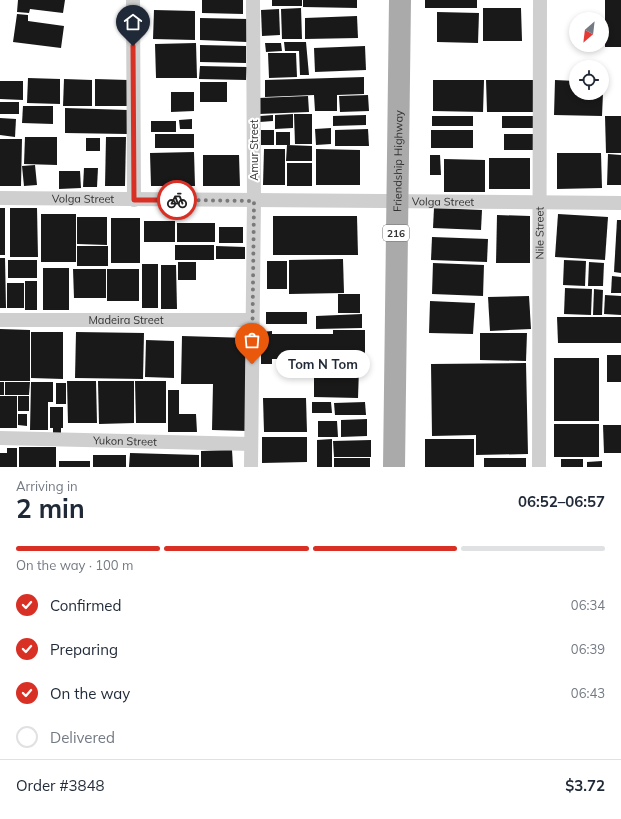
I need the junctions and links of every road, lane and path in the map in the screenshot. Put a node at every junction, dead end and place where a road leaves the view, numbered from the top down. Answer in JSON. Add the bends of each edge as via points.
{"nodes":[{"id":1,"x":133,"y":0,"type":"edge"},
{"id":2,"x":253,"y":0,"type":"edge"},
{"id":3,"x":400,"y":0,"type":"edge"},
{"id":4,"x":540,"y":0,"type":"edge"},
{"id":5,"x":0,"y":198,"type":"edge"},
{"id":6,"x":134,"y":200,"type":"junction"},
{"id":7,"x":254,"y":201,"type":"junction"},
{"id":8,"x":397,"y":202,"type":"junction"},
{"id":9,"x":621,"y":203,"type":"edge"},
{"id":10,"x":540,"y":204,"type":"junction"},
{"id":11,"x":0,"y":320,"type":"edge"},
{"id":12,"x":252,"y":320,"type":"junction"},
{"id":13,"x":0,"y":438,"type":"edge"},
{"id":14,"x":251,"y":444,"type":"junction"},
{"id":15,"x":251,"y":467,"type":"edge"},
{"id":16,"x":394,"y":467,"type":"edge"},
{"id":17,"x":540,"y":467,"type":"edge"}],
"edges":[{"from":1,"to":6,"type":"street"},
{"from":2,"to":7,"type":"street","name":"Amur Street"},
{"from":3,"to":8,"type":"main road","name":"Friendship Highway","number":"216"},
{"from":4,"to":10,"type":"street","name":"Nile Street"},
{"from":5,"to":6,"type":"street","name":"Volga Street"},
{"from":6,"to":7,"type":"street","name":"Volga Street"},
{"from":7,"to":8,"type":"street","name":"Volga Street"},
{"from":7,"to":12,"type":"street","name":"Amur Street"},
{"from":8,"to":10,"type":"street","name":"Volga Street"},
{"from":8,"to":16,"type":"main road","name":"Friendship Highway","number":"216"},
{"from":9,"to":10,"type":"street","name":"Volga Street"},
{"from":10,"to":17,"type":"street","name":"Nile Street"},
{"from":11,"to":12,"type":"street","name":"Madeira Street"},
{"from":12,"to":14,"type":"street","name":"Amur Street"},
{"from":13,"to":14,"type":"street","name":"Yukon Street"},
{"from":14,"to":15,"type":"street","name":"Amur Street"}]}
